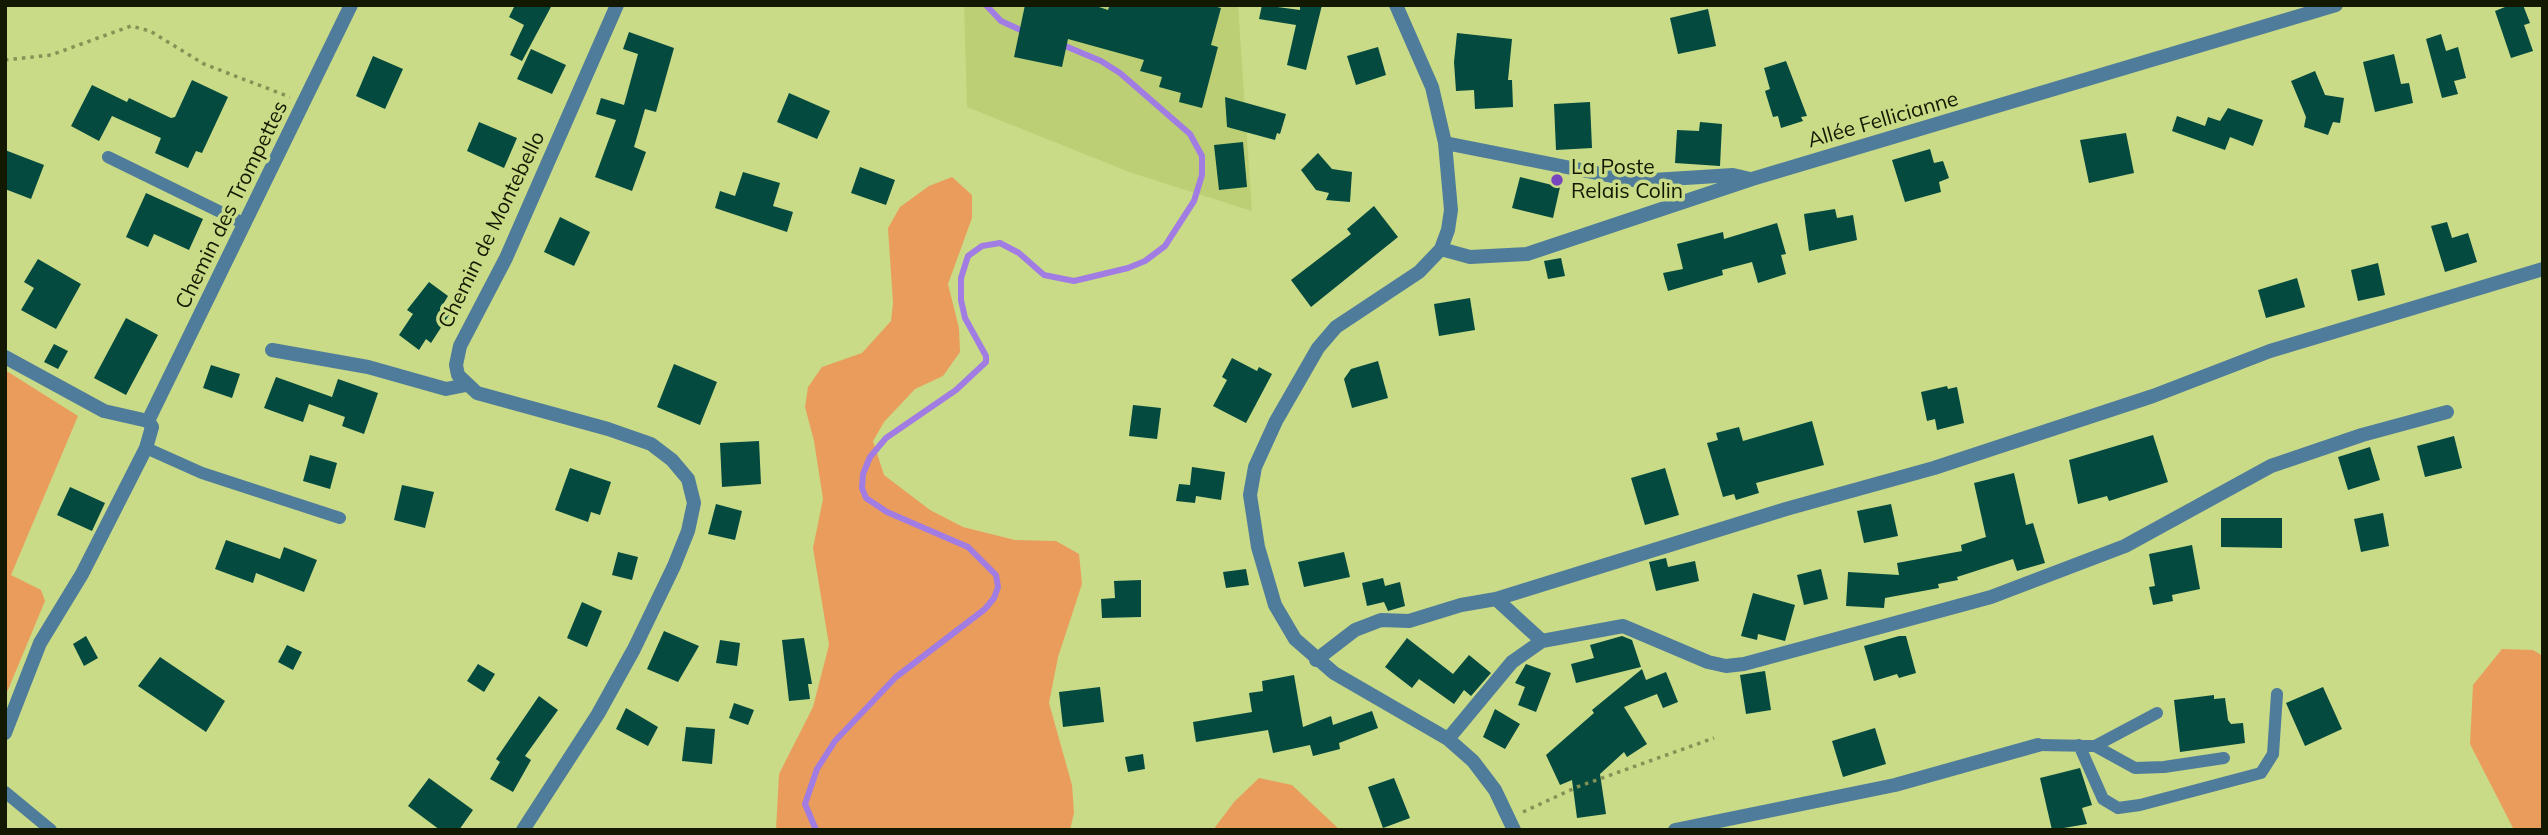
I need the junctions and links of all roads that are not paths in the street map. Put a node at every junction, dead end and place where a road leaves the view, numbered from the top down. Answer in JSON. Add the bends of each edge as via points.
{"nodes":[{"id":1,"x":351,"y":5,"type":"edge"},
{"id":2,"x":617,"y":5,"type":"edge"},
{"id":3,"x":1396,"y":5,"type":"edge"},
{"id":4,"x":2336,"y":5,"type":"edge"},
{"id":5,"x":1445,"y":143,"type":"junction"},
{"id":6,"x":108,"y":157,"type":"dead end"},
{"id":7,"x":1752,"y":179,"type":"junction"},
{"id":8,"x":245,"y":225,"type":"junction"},
{"id":9,"x":1441,"y":249,"type":"junction"},
{"id":10,"x":2543,"y":269,"type":"edge"},
{"id":11,"x":272,"y":350,"type":"dead end"},
{"id":12,"x":5,"y":357,"type":"edge"},
{"id":13,"x":466,"y":385,"type":"junction"},
{"id":14,"x":2446,"y":412,"type":"dead end"},
{"id":15,"x":148,"y":421,"type":"junction"},
{"id":16,"x":146,"y":448,"type":"junction"},
{"id":17,"x":340,"y":518,"type":"dead end"},
{"id":18,"x":1496,"y":599,"type":"junction"},
{"id":19,"x":1542,"y":641,"type":"junction"},
{"id":20,"x":1316,"y":660,"type":"junction"},
{"id":21,"x":2277,"y":694,"type":"dead end"},
{"id":22,"x":2157,"y":713,"type":"dead end"},
{"id":23,"x":5,"y":733,"type":"edge"},
{"id":24,"x":1448,"y":738,"type":"junction"},
{"id":25,"x":2038,"y":745,"type":"joint"},
{"id":26,"x":2079,"y":745,"type":"junction"},
{"id":27,"x":2095,"y":746,"type":"junction"},
{"id":28,"x":2224,"y":758,"type":"dead end"},
{"id":29,"x":5,"y":792,"type":"edge"},
{"id":30,"x":1511,"y":824,"type":"edge"},
{"id":31,"x":51,"y":830,"type":"edge"},
{"id":32,"x":523,"y":830,"type":"edge"},
{"id":33,"x":1675,"y":830,"type":"edge"}],
"edges":[{"from":1,"to":8,"type":"street","name":"Chemin des Trompettes"},
{"from":2,"to":13,"type":"street","name":"Chemin de Montebello","via":[[506,258],[460,346],[456,365]]},
{"from":3,"to":5,"type":"street","via":[[1432,87]]},
{"from":4,"to":7,"type":"street","name":"Allée Fellicianne"},
{"from":5,"to":7,"type":"street","via":[[1637,181],[1733,175]]},
{"from":5,"to":9,"type":"street","via":[[1451,209]]},
{"from":6,"to":8,"type":"lane"},
{"from":7,"to":9,"type":"street","name":"Allée Fellicianne","via":[[1527,254],[1470,257]]},
{"from":8,"to":15,"type":"street","name":"Chemin des Trompettes"},
{"from":9,"to":20,"type":"street","via":[[1419,272],[1336,327],[1318,348],[1255,467],[1250,495],[1258,547],[1275,606],[1295,639]]},
{"from":10,"to":18,"type":"street","via":[[2270,351],[2153,396],[1934,468]]},
{"from":11,"to":13,"type":"street","via":[[368,367],[446,389]]},
{"from":12,"to":15,"type":"street","via":[[104,411]]},
{"from":13,"to":32,"type":"street","via":[[497,400],[651,444],[688,479],[694,503],[679,555],[634,649]]},
{"from":14,"to":19,"type":"street","via":[[2271,466],[2125,546],[1991,597],[1744,664],[1708,662],[1623,626]]},
{"from":15,"to":16,"type":"street","via":[[152,427]]},
{"from":16,"to":17,"type":"lane","via":[[202,473]]},
{"from":16,"to":23,"type":"street","via":[[82,575],[40,643]]},
{"from":18,"to":19,"type":"street"},
{"from":18,"to":20,"type":"street","via":[[1409,621],[1381,620],[1355,630]]},
{"from":19,"to":24,"type":"street","via":[[1512,662]]},
{"from":20,"to":24,"type":"street"},
{"from":21,"to":26,"type":"lane","via":[[2273,754],[2261,773],[2140,805],[2118,808],[2103,799]]},
{"from":22,"to":27,"type":"lane"},
{"from":24,"to":30,"type":"street","via":[[1495,790]]},
{"from":25,"to":26,"type":"lane"},
{"from":25,"to":33,"type":"street","via":[[1895,785]]},
{"from":26,"to":27,"type":"lane"},
{"from":27,"to":28,"type":"lane","via":[[2135,768]]},
{"from":29,"to":31,"type":"lane"}]}
